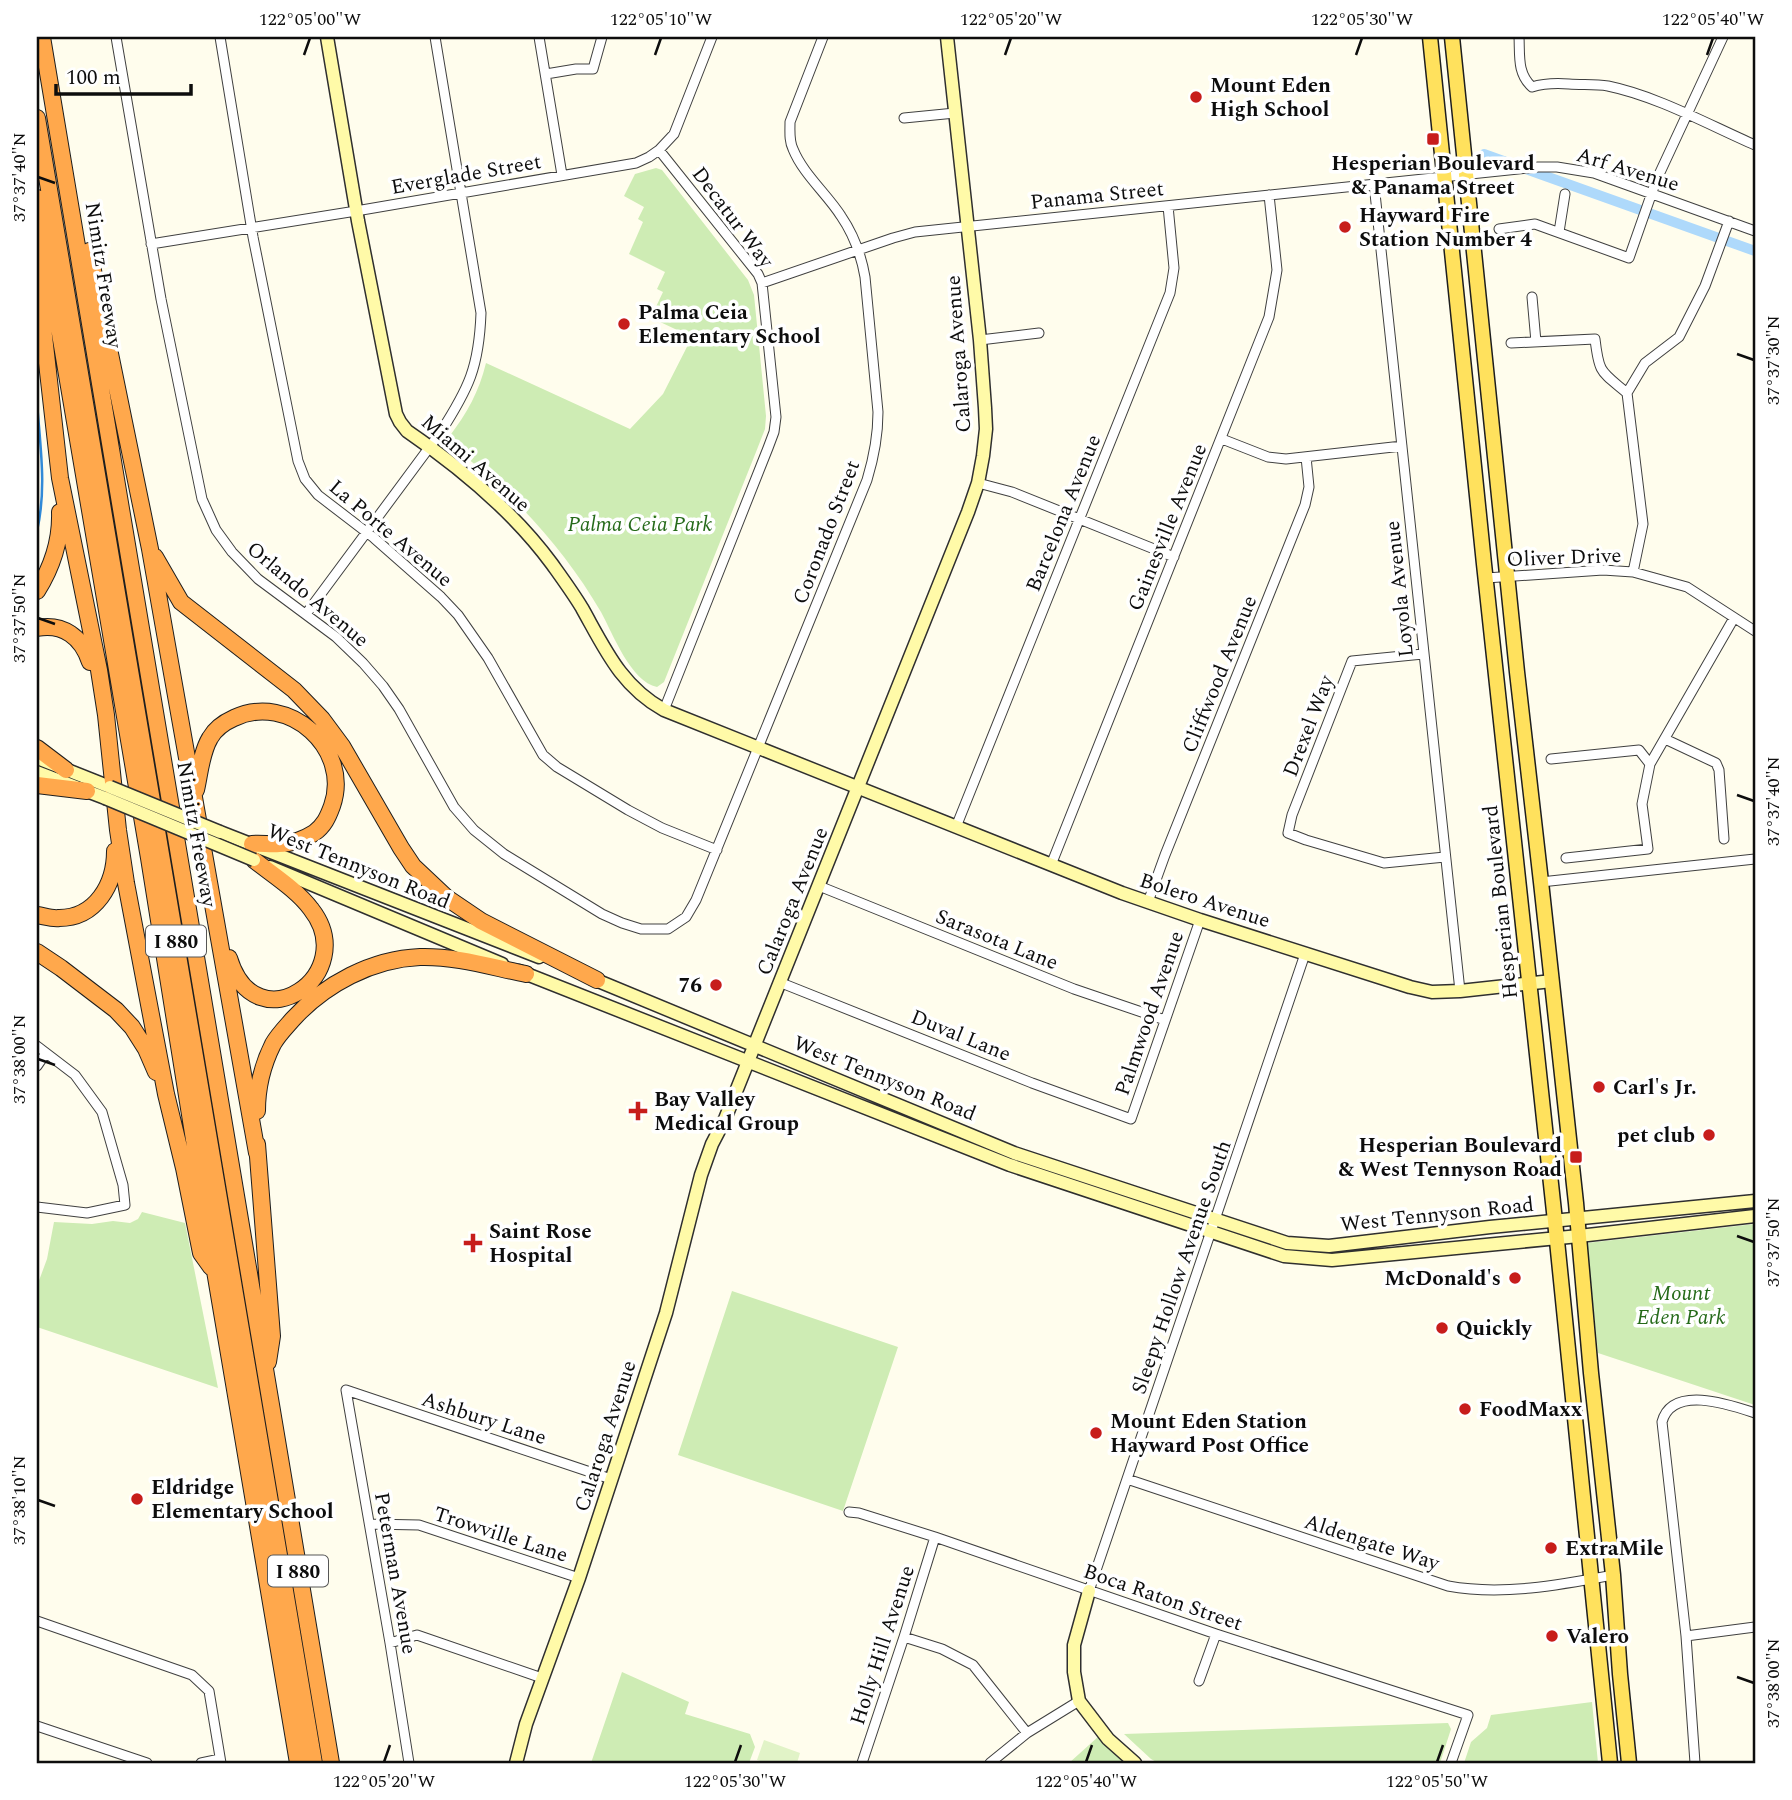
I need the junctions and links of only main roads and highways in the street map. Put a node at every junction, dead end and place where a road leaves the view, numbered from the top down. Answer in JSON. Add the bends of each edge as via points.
{"nodes":[{"id":1,"x":43,"y":37,"type":"edge"},
{"id":2,"x":1430,"y":37,"type":"edge"},
{"id":3,"x":1452,"y":37,"type":"edge"},
{"id":4,"x":37,"y":64,"type":"edge"},
{"id":5,"x":37,"y":118,"type":"edge"},
{"id":6,"x":38,"y":203,"type":"edge"},
{"id":7,"x":74,"y":223,"type":"junction"},
{"id":8,"x":84,"y":286,"type":"junction"},
{"id":9,"x":60,"y":478,"type":"junction"},
{"id":10,"x":150,"y":549,"type":"junction"},
{"id":11,"x":37,"y":591,"type":"edge"},
{"id":12,"x":37,"y":628,"type":"edge"},
{"id":13,"x":106,"y":715,"type":"junction"},
{"id":14,"x":37,"y":748,"type":"edge"},
{"id":15,"x":66,"y":770,"type":"road end"},
{"id":16,"x":37,"y":785,"type":"edge"},
{"id":17,"x":87,"y":791,"type":"road end"},
{"id":18,"x":110,"y":796,"type":"junction"},
{"id":19,"x":195,"y":799,"type":"junction"},
{"id":20,"x":211,"y":899,"type":"junction"},
{"id":21,"x":37,"y":915,"type":"edge"},
{"id":22,"x":37,"y":952,"type":"edge"},
{"id":23,"x":526,"y":974,"type":"road end"},
{"id":24,"x":597,"y":981,"type":"road end"},
{"id":25,"x":166,"y":1094,"type":"junction"},
{"id":26,"x":257,"y":1153,"type":"junction"},
{"id":27,"x":215,"y":1271,"type":"junction"},
{"id":28,"x":266,"y":1379,"type":"junction"},
{"id":29,"x":298,"y":1763,"type":"edge"},
{"id":30,"x":314,"y":1763,"type":"edge"},
{"id":31,"x":331,"y":1763,"type":"edge"},
{"id":32,"x":1610,"y":1763,"type":"edge"},
{"id":33,"x":1629,"y":1763,"type":"edge"}],
"edges":[{"from":1,"to":7,"type":"highway","name":"Nimitz Freeway","number":"I 880"},
{"from":2,"to":32,"type":"main road","name":"Hesperian Boulevard"},
{"from":3,"to":33,"type":"main road","name":"Hesperian Boulevard","via":[[1579,1236]]},
{"from":4,"to":8,"type":"highway","number":"I 880","via":[[73,276]]},
{"from":5,"to":30,"type":"highway","number":"I 880"},
{"from":6,"to":9,"type":"highway","via":[[37,274]]},
{"from":6,"to":27,"type":"highway","number":"I 880"},
{"from":7,"to":8,"type":"highway","name":"Nimitz Freeway","number":"I 880"},
{"from":7,"to":10,"type":"highway","via":[[85,232]]},
{"from":8,"to":28,"type":"highway","name":"Nimitz Freeway","number":"I 880"},
{"from":9,"to":11,"type":"highway","via":[[58,546]]},
{"from":9,"to":13,"type":"highway"},
{"from":10,"to":19,"type":"highway"},
{"from":10,"to":24,"type":"highway","via":[[181,602],[294,690],[322,719],[413,866],[481,921]]},
{"from":12,"to":13,"type":"highway","via":[[60,628],[80,641]]},
{"from":13,"to":18,"type":"highway"},
{"from":14,"to":15,"type":"highway"},
{"from":16,"to":17,"type":"highway"},
{"from":18,"to":21,"type":"highway","via":[[115,865],[108,888],[86,910],[66,918]]},
{"from":18,"to":25,"type":"highway"},
{"from":19,"to":20,"type":"highway"},
{"from":19,"to":20,"type":"highway","via":[[210,736],[243,714],[268,711],[299,721],[320,739],[334,768],[335,796],[327,820],[295,842],[259,843],[253,852],[313,910],[323,930],[322,965],[308,986],[272,1000],[247,990],[233,971]]},
{"from":20,"to":26,"type":"highway"},
{"from":22,"to":25,"type":"highway","via":[[132,1027]]},
{"from":23,"to":26,"type":"highway","via":[[417,957],[369,968],[324,991],[288,1025],[267,1056],[257,1093]]},
{"from":25,"to":27,"type":"highway","via":[[201,1253]]},
{"from":26,"to":28,"type":"highway","via":[[272,1336]]},
{"from":27,"to":29,"type":"highway","number":"I 880"},
{"from":28,"to":31,"type":"highway","name":"Nimitz Freeway","number":"I 880"}]}
